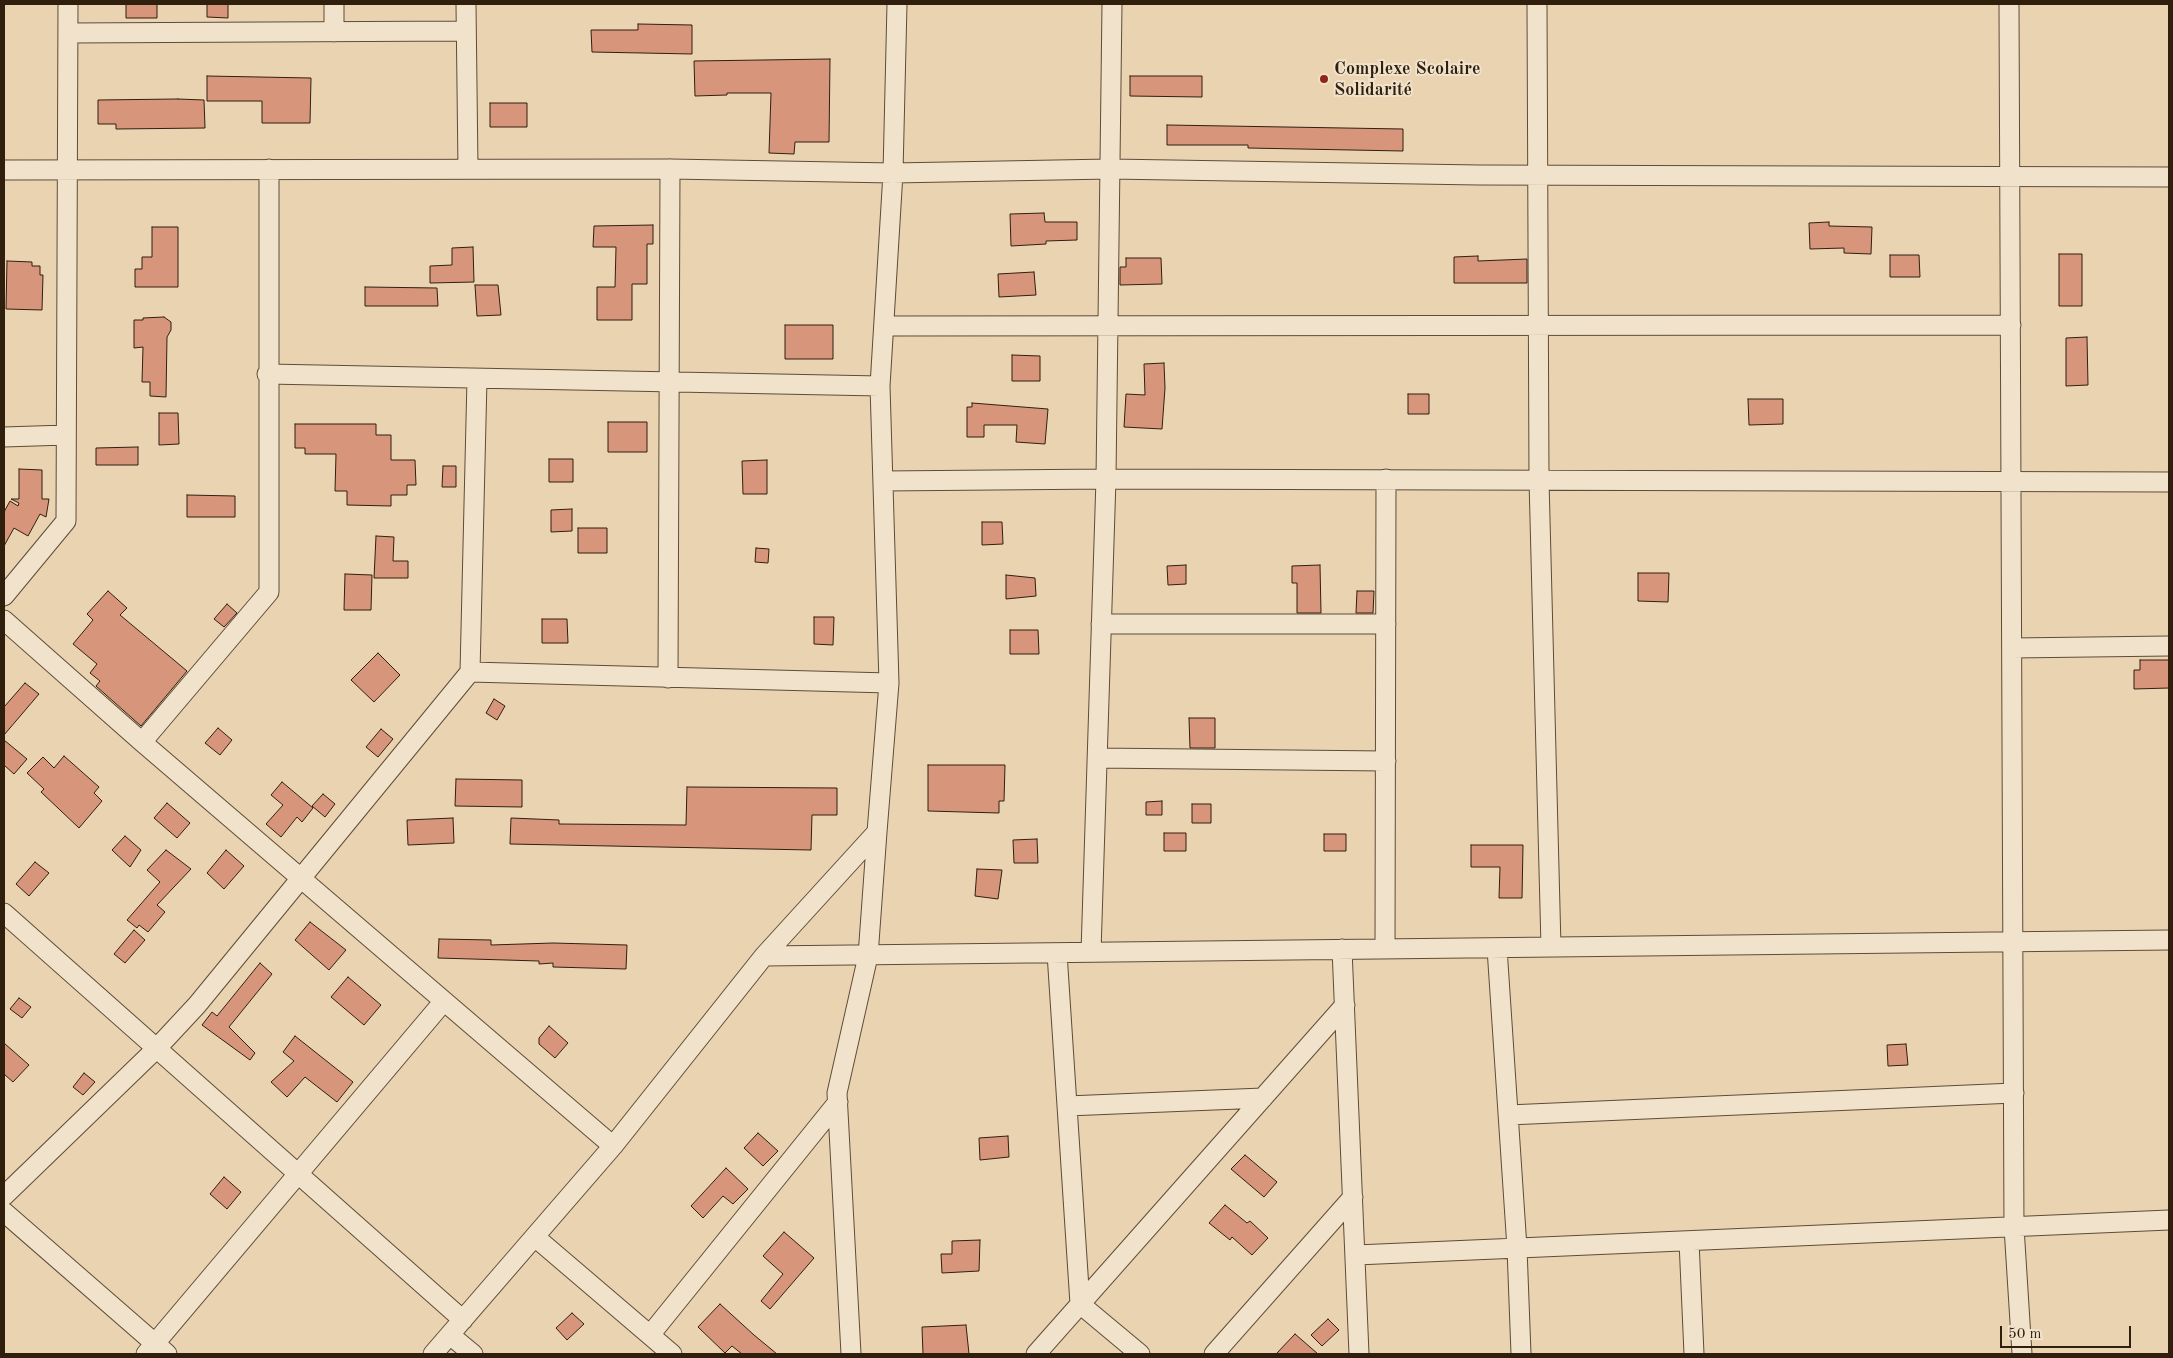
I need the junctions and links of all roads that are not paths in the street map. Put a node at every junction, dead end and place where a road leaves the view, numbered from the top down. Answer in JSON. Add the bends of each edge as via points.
{"nodes":[{"id":1,"x":68,"y":4,"type":"edge"},
{"id":2,"x":334,"y":4,"type":"edge"},
{"id":3,"x":466,"y":4,"type":"edge"},
{"id":4,"x":897,"y":4,"type":"edge"},
{"id":5,"x":1112,"y":4,"type":"edge"},
{"id":6,"x":1537,"y":4,"type":"edge"},
{"id":7,"x":2009,"y":4,"type":"edge"},
{"id":8,"x":466,"y":31,"type":"junction"},
{"id":9,"x":334,"y":32,"type":"junction"},
{"id":10,"x":68,"y":33,"type":"junction"},
{"id":11,"x":269,"y":169,"type":"junction"},
{"id":12,"x":468,"y":169,"type":"junction"},
{"id":13,"x":670,"y":169,"type":"junction"},
{"id":14,"x":1110,"y":169,"type":"junction"},
{"id":15,"x":4,"y":170,"type":"edge"},
{"id":16,"x":67,"y":170,"type":"junction"},
{"id":17,"x":893,"y":173,"type":"junction"},
{"id":18,"x":1538,"y":175,"type":"junction"},
{"id":19,"x":2169,"y":177,"type":"edge"},
{"id":20,"x":2010,"y":178,"type":"junction"},
{"id":21,"x":1538,"y":325,"type":"junction"},
{"id":22,"x":2011,"y":325,"type":"junction"},
{"id":23,"x":884,"y":326,"type":"junction"},
{"id":24,"x":1108,"y":326,"type":"junction"},
{"id":25,"x":268,"y":374,"type":"junction"},
{"id":26,"x":477,"y":379,"type":"junction"},
{"id":27,"x":670,"y":380,"type":"junction"},
{"id":28,"x":880,"y":386,"type":"junction"},
{"id":29,"x":66,"y":435,"type":"junction"},
{"id":30,"x":4,"y":437,"type":"edge"},
{"id":31,"x":1106,"y":479,"type":"junction"},
{"id":32,"x":1386,"y":480,"type":"junction"},
{"id":33,"x":1539,"y":480,"type":"junction"},
{"id":34,"x":883,"y":481,"type":"junction"},
{"id":35,"x":2011,"y":481,"type":"junction"},
{"id":36,"x":2169,"y":482,"type":"edge"},
{"id":37,"x":4,"y":596,"type":"edge"},
{"id":38,"x":4,"y":620,"type":"edge"},
{"id":39,"x":1101,"y":624,"type":"junction"},
{"id":40,"x":1386,"y":624,"type":"junction"},
{"id":41,"x":2169,"y":646,"type":"edge"},
{"id":42,"x":2012,"y":648,"type":"junction"},
{"id":43,"x":470,"y":672,"type":"junction"},
{"id":44,"x":668,"y":678,"type":"junction"},
{"id":45,"x":889,"y":683,"type":"junction"},
{"id":46,"x":142,"y":742,"type":"junction"},
{"id":47,"x":1097,"y":758,"type":"junction"},
{"id":48,"x":1386,"y":761,"type":"junction"},
{"id":49,"x":877,"y":832,"type":"junction"},
{"id":50,"x":300,"y":877,"type":"junction"},
{"id":51,"x":4,"y":913,"type":"edge"},
{"id":52,"x":2169,"y":940,"type":"edge"},
{"id":53,"x":2013,"y":942,"type":"junction"},
{"id":54,"x":1551,"y":947,"type":"junction"},
{"id":55,"x":1496,"y":948,"type":"junction"},
{"id":56,"x":1385,"y":949,"type":"junction"},
{"id":57,"x":1342,"y":950,"type":"junction"},
{"id":58,"x":1091,"y":952,"type":"junction"},
{"id":59,"x":1057,"y":953,"type":"junction"},
{"id":60,"x":764,"y":956,"type":"junction"},
{"id":61,"x":868,"y":956,"type":"junction"},
{"id":62,"x":444,"y":1001,"type":"junction"},
{"id":63,"x":1345,"y":1005,"type":"junction"},
{"id":64,"x":156,"y":1048,"type":"junction"},
{"id":65,"x":2014,"y":1093,"type":"junction"},
{"id":66,"x":1263,"y":1098,"type":"junction"},
{"id":67,"x":838,"y":1102,"type":"junction"},
{"id":68,"x":1067,"y":1106,"type":"junction"},
{"id":69,"x":1508,"y":1115,"type":"junction"},
{"id":70,"x":613,"y":1146,"type":"junction"},
{"id":71,"x":298,"y":1173,"type":"junction"},
{"id":72,"x":4,"y":1196,"type":"edge"},
{"id":73,"x":1353,"y":1197,"type":"junction"},
{"id":74,"x":4,"y":1212,"type":"edge"},
{"id":75,"x":2169,"y":1220,"type":"edge"},
{"id":76,"x":2014,"y":1227,"type":"junction"},
{"id":77,"x":535,"y":1237,"type":"junction"},
{"id":78,"x":1690,"y":1241,"type":"junction"},
{"id":79,"x":1517,"y":1248,"type":"junction"},
{"id":80,"x":1356,"y":1256,"type":"junction"},
{"id":81,"x":1080,"y":1304,"type":"junction"},
{"id":82,"x":463,"y":1320,"type":"junction"},
{"id":83,"x":450,"y":1334,"type":"junction"},
{"id":84,"x":650,"y":1335,"type":"junction"},
{"id":85,"x":156,"y":1351,"type":"edge"},
{"id":86,"x":433,"y":1354,"type":"edge"},
{"id":87,"x":473,"y":1354,"type":"edge"},
{"id":88,"x":672,"y":1354,"type":"edge"},
{"id":89,"x":851,"y":1354,"type":"edge"},
{"id":90,"x":1036,"y":1354,"type":"edge"},
{"id":91,"x":1140,"y":1354,"type":"edge"},
{"id":92,"x":1214,"y":1354,"type":"edge"},
{"id":93,"x":1359,"y":1354,"type":"edge"},
{"id":94,"x":1521,"y":1354,"type":"edge"},
{"id":95,"x":1694,"y":1354,"type":"edge"},
{"id":96,"x":2022,"y":1354,"type":"edge"}],
"edges":[{"from":1,"to":10,"type":"street"},
{"from":2,"to":9,"type":"street"},
{"from":3,"to":8,"type":"street"},
{"from":4,"to":17,"type":"street"},
{"from":5,"to":14,"type":"street"},
{"from":6,"to":18,"type":"street"},
{"from":7,"to":20,"type":"street"},
{"from":8,"to":9,"type":"street"},
{"from":8,"to":12,"type":"street"},
{"from":9,"to":10,"type":"street"},
{"from":10,"to":16,"type":"street"},
{"from":11,"to":12,"type":"street"},
{"from":11,"to":16,"type":"street"},
{"from":11,"to":25,"type":"street"},
{"from":12,"to":13,"type":"street"},
{"from":13,"to":17,"type":"street"},
{"from":13,"to":27,"type":"street"},
{"from":14,"to":17,"type":"street"},
{"from":14,"to":18,"type":"street"},
{"from":14,"to":24,"type":"street"},
{"from":15,"to":16,"type":"street"},
{"from":16,"to":29,"type":"street"},
{"from":17,"to":23,"type":"street"},
{"from":18,"to":20,"type":"street"},
{"from":18,"to":21,"type":"street"},
{"from":19,"to":20,"type":"street"},
{"from":20,"to":22,"type":"street"},
{"from":21,"to":22,"type":"street"},
{"from":21,"to":24,"type":"street"},
{"from":21,"to":33,"type":"street"},
{"from":22,"to":35,"type":"street"},
{"from":23,"to":24,"type":"street"},
{"from":23,"to":28,"type":"street"},
{"from":24,"to":31,"type":"street"},
{"from":25,"to":26,"type":"street"},
{"from":25,"to":46,"type":"street","via":[[269,592]]},
{"from":26,"to":27,"type":"street"},
{"from":26,"to":43,"type":"street"},
{"from":27,"to":28,"type":"street"},
{"from":27,"to":44,"type":"street"},
{"from":28,"to":34,"type":"street"},
{"from":29,"to":30,"type":"street"},
{"from":29,"to":37,"type":"street","via":[[66,521]]},
{"from":31,"to":32,"type":"street"},
{"from":31,"to":34,"type":"street"},
{"from":31,"to":39,"type":"street"},
{"from":32,"to":33,"type":"street"},
{"from":32,"to":40,"type":"street"},
{"from":33,"to":35,"type":"street"},
{"from":33,"to":54,"type":"street"},
{"from":34,"to":45,"type":"street"},
{"from":35,"to":36,"type":"street"},
{"from":35,"to":42,"type":"street"},
{"from":38,"to":46,"type":"street"},
{"from":39,"to":40,"type":"street"},
{"from":39,"to":47,"type":"street"},
{"from":40,"to":48,"type":"street"},
{"from":41,"to":42,"type":"street"},
{"from":42,"to":53,"type":"street"},
{"from":43,"to":44,"type":"street"},
{"from":43,"to":50,"type":"street"},
{"from":44,"to":45,"type":"street"},
{"from":45,"to":49,"type":"street"},
{"from":46,"to":50,"type":"street"},
{"from":47,"to":48,"type":"street"},
{"from":47,"to":58,"type":"street"},
{"from":48,"to":56,"type":"street"},
{"from":49,"to":60,"type":"street"},
{"from":49,"to":61,"type":"street"},
{"from":50,"to":62,"type":"street"},
{"from":50,"to":64,"type":"street","via":[[197,1005]]},
{"from":51,"to":64,"type":"street"},
{"from":52,"to":53,"type":"street"},
{"from":53,"to":54,"type":"street"},
{"from":53,"to":65,"type":"street"},
{"from":54,"to":55,"type":"street"},
{"from":55,"to":56,"type":"street"},
{"from":55,"to":69,"type":"street"},
{"from":56,"to":57,"type":"street"},
{"from":57,"to":58,"type":"street"},
{"from":57,"to":63,"type":"street"},
{"from":58,"to":59,"type":"street"},
{"from":59,"to":61,"type":"street"},
{"from":59,"to":68,"type":"street"},
{"from":60,"to":61,"type":"street"},
{"from":60,"to":70,"type":"street"},
{"from":61,"to":67,"type":"street","via":[[837,1093]]},
{"from":62,"to":70,"type":"street"},
{"from":62,"to":71,"type":"street"},
{"from":63,"to":66,"type":"street"},
{"from":63,"to":73,"type":"street"},
{"from":64,"to":71,"type":"street"},
{"from":64,"to":72,"type":"street"},
{"from":65,"to":69,"type":"street"},
{"from":65,"to":76,"type":"street"},
{"from":66,"to":68,"type":"street"},
{"from":66,"to":81,"type":"street"},
{"from":67,"to":84,"type":"street"},
{"from":67,"to":89,"type":"street"},
{"from":68,"to":81,"type":"street"},
{"from":69,"to":79,"type":"street"},
{"from":70,"to":77,"type":"street"},
{"from":71,"to":82,"type":"street"},
{"from":71,"to":85,"type":"street"},
{"from":73,"to":80,"type":"street"},
{"from":73,"to":92,"type":"street"},
{"from":74,"to":85,"type":"street"},
{"from":75,"to":76,"type":"street"},
{"from":76,"to":78,"type":"street"},
{"from":76,"to":96,"type":"street"},
{"from":77,"to":82,"type":"street"},
{"from":77,"to":84,"type":"street"},
{"from":78,"to":79,"type":"street"},
{"from":78,"to":95,"type":"street"},
{"from":79,"to":80,"type":"street"},
{"from":79,"to":94,"type":"street"},
{"from":80,"to":93,"type":"street"},
{"from":81,"to":90,"type":"street"},
{"from":81,"to":91,"type":"street"},
{"from":82,"to":83,"type":"street"},
{"from":83,"to":86,"type":"street"},
{"from":83,"to":87,"type":"street"},
{"from":84,"to":88,"type":"street"}]}
